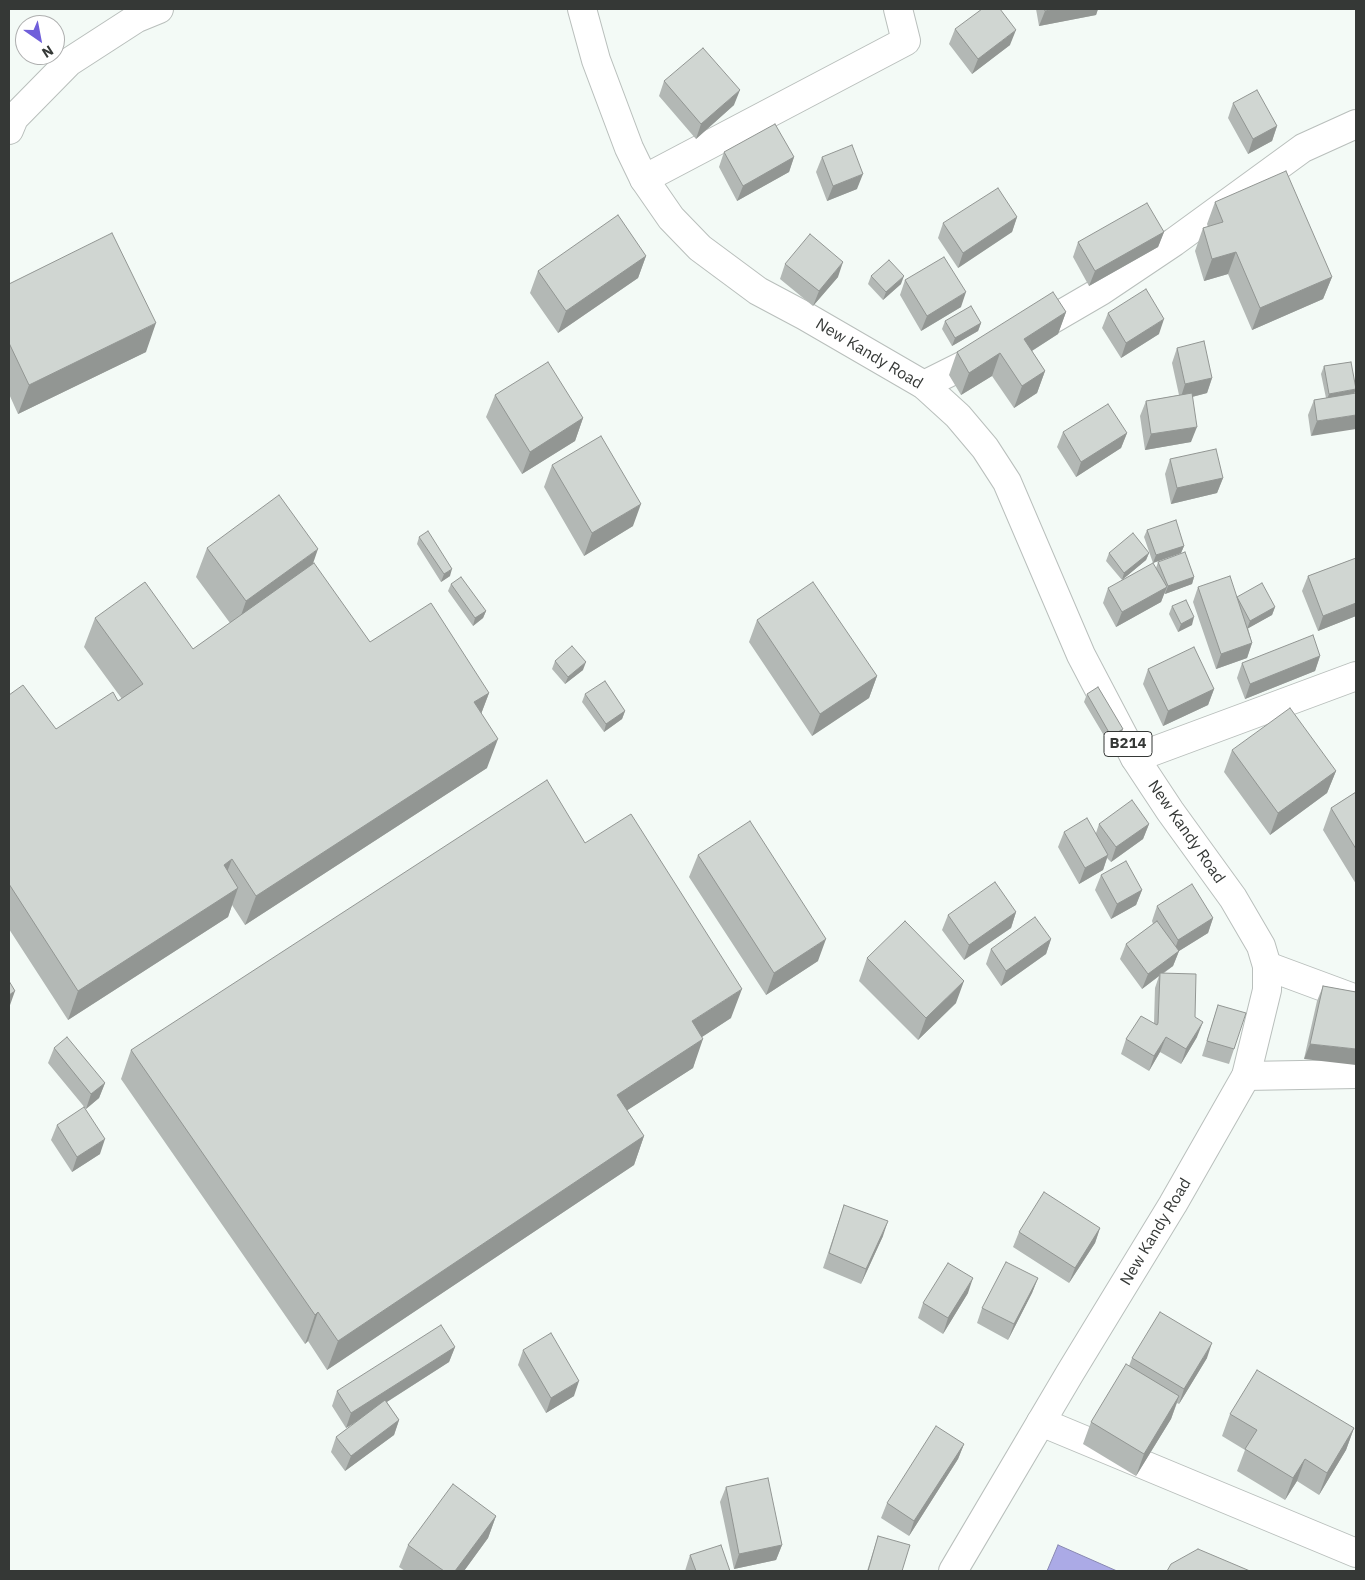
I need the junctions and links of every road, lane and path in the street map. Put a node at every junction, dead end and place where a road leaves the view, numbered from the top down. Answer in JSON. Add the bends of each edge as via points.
{"nodes":[{"id":1,"x":159,"y":9,"type":"edge"},
{"id":2,"x":582,"y":9,"type":"edge"},
{"id":3,"x":898,"y":9,"type":"edge"},
{"id":4,"x":1356,"y":124,"type":"edge"},
{"id":5,"x":9,"y":130,"type":"edge"},
{"id":6,"x":644,"y":179,"type":"junction"},
{"id":7,"x":924,"y":385,"type":"junction"},
{"id":8,"x":1356,"y":676,"type":"edge"},
{"id":9,"x":1135,"y":758,"type":"junction"},
{"id":10,"x":1267,"y":966,"type":"junction"},
{"id":11,"x":1356,"y":999,"type":"edge"},
{"id":12,"x":1356,"y":1074,"type":"edge"},
{"id":13,"x":1246,"y":1076,"type":"junction"},
{"id":14,"x":1041,"y":1422,"type":"junction"},
{"id":15,"x":1356,"y":1554,"type":"edge"},
{"id":16,"x":953,"y":1571,"type":"edge"}],
"edges":[{"from":1,"to":5,"type":"main road","via":[[136,18],[69,62],[14,118]]},
{"from":2,"to":6,"type":"main road","name":"New Kandy Road","number":"B214","via":[[599,69]]},
{"from":3,"to":6,"type":"main road","via":[[906,41]]},
{"from":4,"to":7,"type":"main road","via":[[1303,148],[1101,291]]},
{"from":6,"to":7,"type":"main road","name":"New Kandy Road","number":"B214","via":[[671,218],[700,248],[727,269],[758,291]]},
{"from":7,"to":9,"type":"main road","name":"New Kandy Road","number":"B214","via":[[958,416],[985,448],[1007,482],[1081,654]]},
{"from":8,"to":9,"type":"main road"},
{"from":9,"to":10,"type":"main road","name":"New Kandy Road","number":"B214","via":[[1233,898],[1261,946]]},
{"from":10,"to":11,"type":"main road","via":[[1325,994]]},
{"from":10,"to":13,"type":"main road","name":"New Kandy Road","number":"B214","via":[[1267,990]]},
{"from":12,"to":13,"type":"main road","via":[[1309,1068]]},
{"from":13,"to":14,"type":"main road","name":"New Kandy Road","number":"B214","via":[[1174,1204]]},
{"from":14,"to":15,"type":"main road"},
{"from":14,"to":16,"type":"main road","name":"New Kandy Road","number":"B214"}]}
